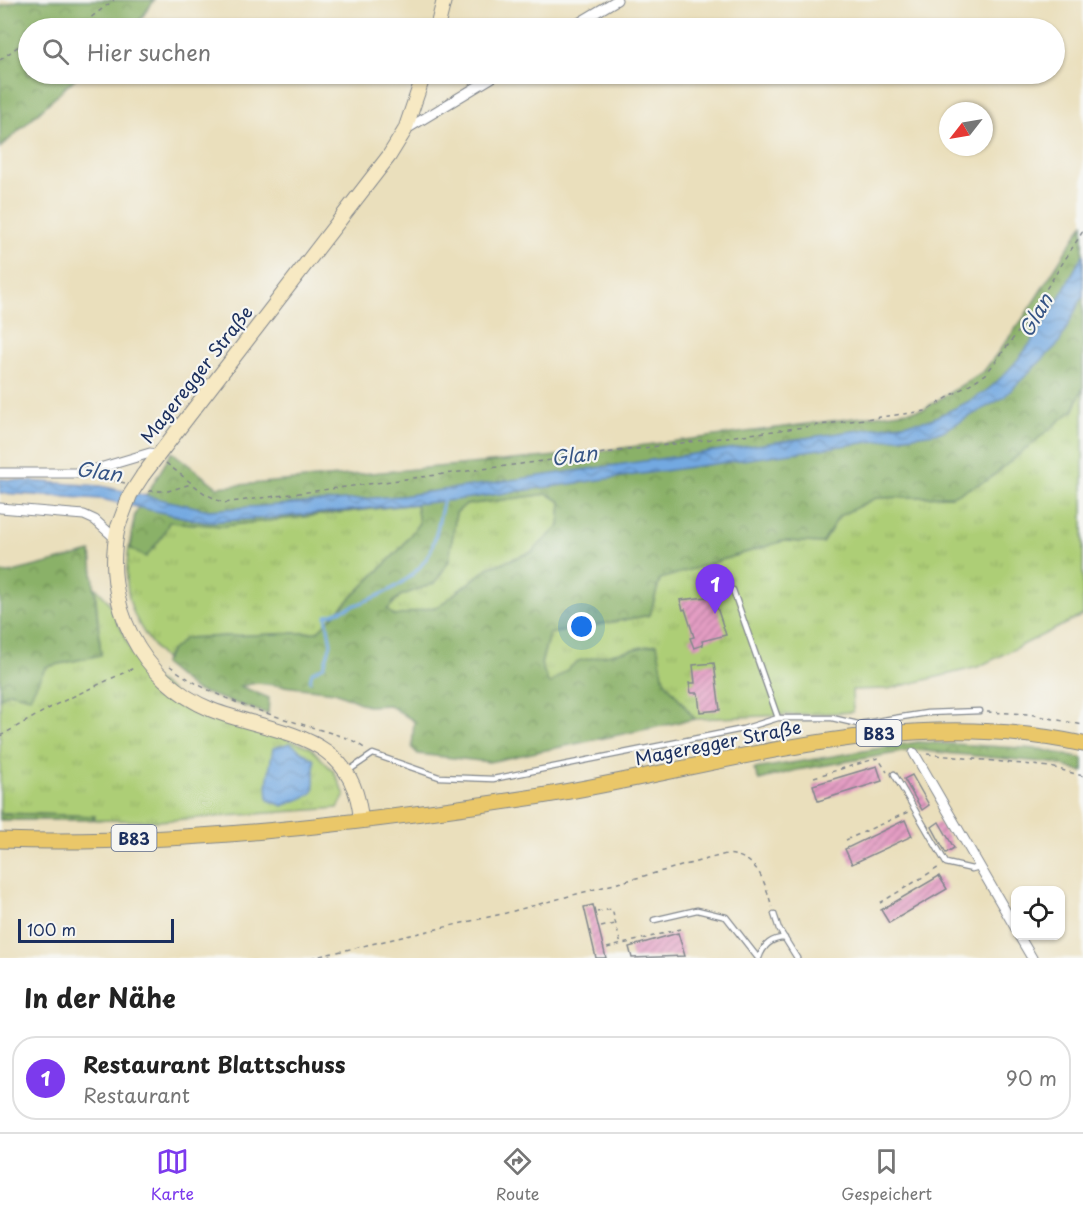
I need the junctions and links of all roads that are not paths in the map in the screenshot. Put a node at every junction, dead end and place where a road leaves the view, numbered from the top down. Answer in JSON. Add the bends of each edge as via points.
{"nodes":[{"id":1,"x":444,"y":0,"type":"edge"},
{"id":2,"x":617,"y":0,"type":"edge"},
{"id":3,"x":440,"y":18,"type":"edge"},
{"id":4,"x":587,"y":18,"type":"edge"},
{"id":5,"x":421,"y":84,"type":"edge"},
{"id":6,"x":481,"y":84,"type":"edge"},
{"id":7,"x":405,"y":130,"type":"junction"},
{"id":8,"x":159,"y":457,"type":"junction"},
{"id":9,"x":0,"y":473,"type":"edge"},
{"id":10,"x":0,"y":508,"type":"edge"},
{"id":11,"x":117,"y":533,"type":"junction"},
{"id":12,"x":733,"y":590,"type":"dead end"},
{"id":13,"x":980,"y":711,"type":"road end"},
{"id":14,"x":778,"y":718,"type":"junction"},
{"id":15,"x":1083,"y":744,"type":"edge"},
{"id":16,"x":914,"y":753,"type":"road end"},
{"id":17,"x":346,"y":772,"type":"junction"},
{"id":18,"x":894,"y":774,"type":"road end"},
{"id":19,"x":361,"y":820,"type":"junction"},
{"id":20,"x":0,"y":840,"type":"edge"},
{"id":21,"x":980,"y":866,"type":"junction"},
{"id":22,"x":774,"y":914,"type":"road end"},
{"id":23,"x":654,"y":920,"type":"dead end"},
{"id":24,"x":1011,"y":920,"type":"edge"},
{"id":25,"x":785,"y":938,"type":"junction"},
{"id":26,"x":1021,"y":940,"type":"edge"},
{"id":27,"x":758,"y":958,"type":"edge"},
{"id":28,"x":797,"y":958,"type":"edge"},
{"id":29,"x":1032,"y":958,"type":"edge"}],
"edges":[{"from":1,"to":3,"type":"street"},
{"from":2,"to":4,"type":"street"},
{"from":5,"to":7,"type":"street","name":"Mageregger Straße"},
{"from":6,"to":7,"type":"street"},
{"from":7,"to":8,"type":"street","name":"Mageregger Straße"},
{"from":8,"to":9,"type":"street","via":[[150,453],[83,473]]},
{"from":8,"to":11,"type":"street","name":"Mageregger Straße","bridge":true,"via":[[130,495]]},
{"from":10,"to":11,"type":"street","via":[[84,515]]},
{"from":11,"to":17,"type":"street","name":"Mageregger Straße","via":[[116,596],[125,625],[166,681],[200,704],[302,737]]},
{"from":12,"to":14,"type":"lane"},
{"from":13,"to":14,"type":"lane","via":[[927,713],[858,724],[832,718]]},
{"from":14,"to":17,"type":"lane","via":[[743,729],[493,778],[439,777],[373,754]]},
{"from":15,"to":19,"type":"main road","name":"Mageregger Straße","number":"B83","via":[[982,730],[894,732],[542,795]]},
{"from":16,"to":21,"type":"street"},
{"from":17,"to":19,"type":"street","name":"Mageregger Straße","via":[[357,790]]},
{"from":18,"to":21,"type":"lane","via":[[946,863]]},
{"from":19,"to":20,"type":"main road","name":"Mageregger Straße","number":"B83","via":[[205,836]]},
{"from":21,"to":24,"type":"street"},
{"from":22,"to":25,"type":"lane"},
{"from":23,"to":27,"type":"lane","via":[[697,910],[726,917]]},
{"from":25,"to":27,"type":"lane","via":[[770,942]]},
{"from":25,"to":28,"type":"lane"},
{"from":26,"to":29,"type":"street"}]}
